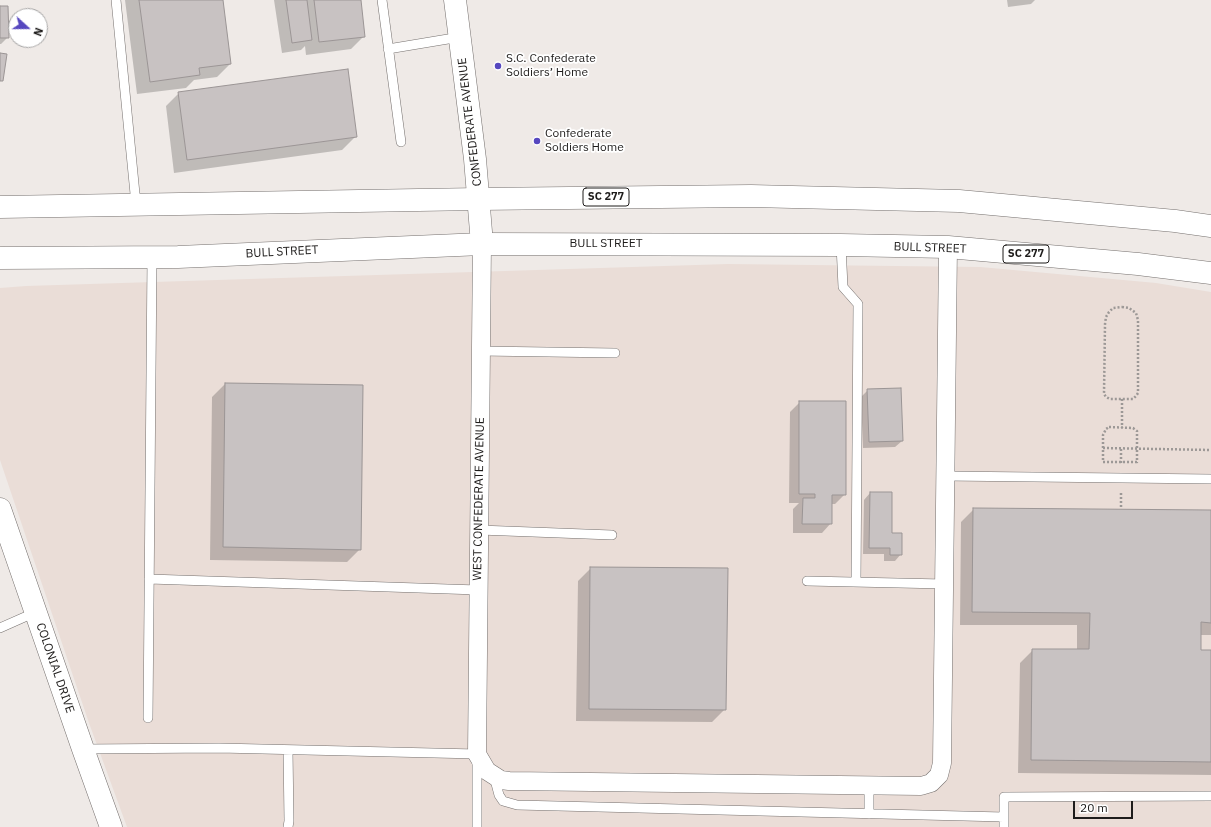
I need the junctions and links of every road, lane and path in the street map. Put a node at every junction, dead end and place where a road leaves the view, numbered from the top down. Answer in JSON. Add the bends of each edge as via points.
{"nodes":[{"id":1,"x":116,"y":0,"type":"edge"},
{"id":2,"x":382,"y":0,"type":"edge"},
{"id":3,"x":455,"y":0,"type":"edge"},
{"id":4,"x":460,"y":37,"type":"junction"},
{"id":5,"x":388,"y":49,"type":"junction"},
{"id":6,"x":401,"y":142,"type":"dead end"},
{"id":7,"x":478,"y":199,"type":"junction"},
{"id":8,"x":136,"y":204,"type":"junction"},
{"id":9,"x":0,"y":207,"type":"edge"},
{"id":10,"x":1211,"y":226,"type":"edge"},
{"id":11,"x":482,"y":244,"type":"junction"},
{"id":12,"x":841,"y":245,"type":"junction"},
{"id":13,"x":948,"y":247,"type":"junction"},
{"id":14,"x":0,"y":258,"type":"edge"},
{"id":15,"x":152,"y":258,"type":"junction"},
{"id":16,"x":1211,"y":273,"type":"edge"},
{"id":17,"x":481,"y":351,"type":"junction"},
{"id":18,"x":615,"y":353,"type":"dead end"},
{"id":19,"x":1122,"y":399,"type":"junction"},
{"id":20,"x":1122,"y":428,"type":"junction"},
{"id":21,"x":1103,"y":448,"type":"junction"},
{"id":22,"x":1137,"y":449,"type":"junction"},
{"id":23,"x":1211,"y":450,"type":"edge"},
{"id":24,"x":1103,"y":462,"type":"dead end"},
{"id":25,"x":1137,"y":462,"type":"dead end"},
{"id":26,"x":946,"y":476,"type":"junction"},
{"id":27,"x":1211,"y":479,"type":"edge"},
{"id":28,"x":0,"y":509,"type":"edge"},
{"id":29,"x":479,"y":530,"type":"junction"},
{"id":30,"x":612,"y":535,"type":"dead end"},
{"id":31,"x":149,"y":579,"type":"junction"},
{"id":32,"x":807,"y":581,"type":"dead end"},
{"id":33,"x":856,"y":582,"type":"junction"},
{"id":34,"x":944,"y":584,"type":"junction"},
{"id":35,"x":478,"y":590,"type":"junction"},
{"id":36,"x":36,"y":612,"type":"junction"},
{"id":37,"x":0,"y":628,"type":"edge"},
{"id":38,"x":148,"y":718,"type":"dead end"},
{"id":39,"x":83,"y":749,"type":"junction"},
{"id":40,"x":288,"y":750,"type":"junction"},
{"id":41,"x":477,"y":754,"type":"junction"},
{"id":42,"x":494,"y":776,"type":"junction"},
{"id":43,"x":869,"y":785,"type":"junction"},
{"id":44,"x":1211,"y":796,"type":"edge"},
{"id":45,"x":869,"y":814,"type":"junction"},
{"id":46,"x":1004,"y":817,"type":"junction"},
{"id":47,"x":111,"y":827,"type":"edge"},
{"id":48,"x":288,"y":827,"type":"edge"},
{"id":49,"x":477,"y":827,"type":"edge"},
{"id":50,"x":1004,"y":827,"type":"edge"}],
"edges":[{"from":1,"to":8,"type":"lane"},
{"from":2,"to":5,"type":"lane"},
{"from":3,"to":4,"type":"main road","name":"CONFEDERATE AVENUE"},
{"from":4,"to":5,"type":"lane"},
{"from":4,"to":7,"type":"main road","name":"CONFEDERATE AVENUE"},
{"from":5,"to":6,"type":"lane"},
{"from":7,"to":8,"type":"main road","number":"SC 277"},
{"from":7,"to":10,"type":"main road","number":"SC 277","via":[[751,196],[959,201]]},
{"from":7,"to":11,"type":"main road","name":"CONFEDERATE AVENUE"},
{"from":8,"to":9,"type":"main road","number":"SC 277"},
{"from":11,"to":12,"type":"main road","name":"BULL STREET","number":"SC 277"},
{"from":11,"to":15,"type":"main road","name":"BULL STREET","number":"SC 277"},
{"from":11,"to":17,"type":"street","name":"WEST CONFEDERATE AVENUE"},
{"from":12,"to":13,"type":"main road","name":"BULL STREET","number":"SC 277"},
{"from":12,"to":33,"type":"lane","via":[[843,287],[858,304]]},
{"from":13,"to":16,"type":"main road","name":"BULL STREET","number":"SC 277"},
{"from":13,"to":26,"type":"street"},
{"from":14,"to":15,"type":"main road","name":"BULL STREET","number":"SC 277"},
{"from":15,"to":31,"type":"lane"},
{"from":17,"to":18,"type":"lane"},
{"from":17,"to":29,"type":"street","name":"WEST CONFEDERATE AVENUE"},
{"from":19,"to":19,"type":"path","via":[[1110,399],[1104,394],[1106,317],[1113,308],[1122,307],[1136,313],[1138,320],[1138,393],[1133,399]]},
{"from":19,"to":20,"type":"path"},
{"from":20,"to":21,"type":"path","via":[[1106,429],[1103,435]]},
{"from":20,"to":22,"type":"path","via":[[1137,431]]},
{"from":21,"to":22,"type":"path"},
{"from":21,"to":24,"type":"path"},
{"from":22,"to":23,"type":"path"},
{"from":22,"to":25,"type":"path"},
{"from":26,"to":27,"type":"lane"},
{"from":26,"to":34,"type":"street"},
{"from":28,"to":36,"type":"main road","name":"COLONIAL DRIVE"},
{"from":29,"to":30,"type":"lane"},
{"from":29,"to":35,"type":"street","name":"WEST CONFEDERATE AVENUE"},
{"from":31,"to":35,"type":"lane"},
{"from":31,"to":38,"type":"lane"},
{"from":32,"to":33,"type":"lane"},
{"from":33,"to":34,"type":"lane"},
{"from":34,"to":43,"type":"street","via":[[942,763],[939,775],[931,783],[921,786]]},
{"from":35,"to":41,"type":"street","name":"WEST CONFEDERATE AVENUE"},
{"from":36,"to":37,"type":"lane"},
{"from":36,"to":39,"type":"main road","name":"COLONIAL DRIVE"},
{"from":39,"to":40,"type":"lane"},
{"from":39,"to":47,"type":"main road","name":"COLONIAL DRIVE"},
{"from":40,"to":41,"type":"lane"},
{"from":40,"to":48,"type":"lane"},
{"from":41,"to":42,"type":"street","via":[[487,771]]},
{"from":41,"to":49,"type":"lane"},
{"from":42,"to":43,"type":"street","via":[[509,781]]},
{"from":42,"to":45,"type":"lane","via":[[498,795],[503,801],[517,805]]},
{"from":43,"to":45,"type":"lane"},
{"from":44,"to":46,"type":"lane","via":[[1004,797]]},
{"from":45,"to":46,"type":"lane"},
{"from":46,"to":50,"type":"lane"}]}
